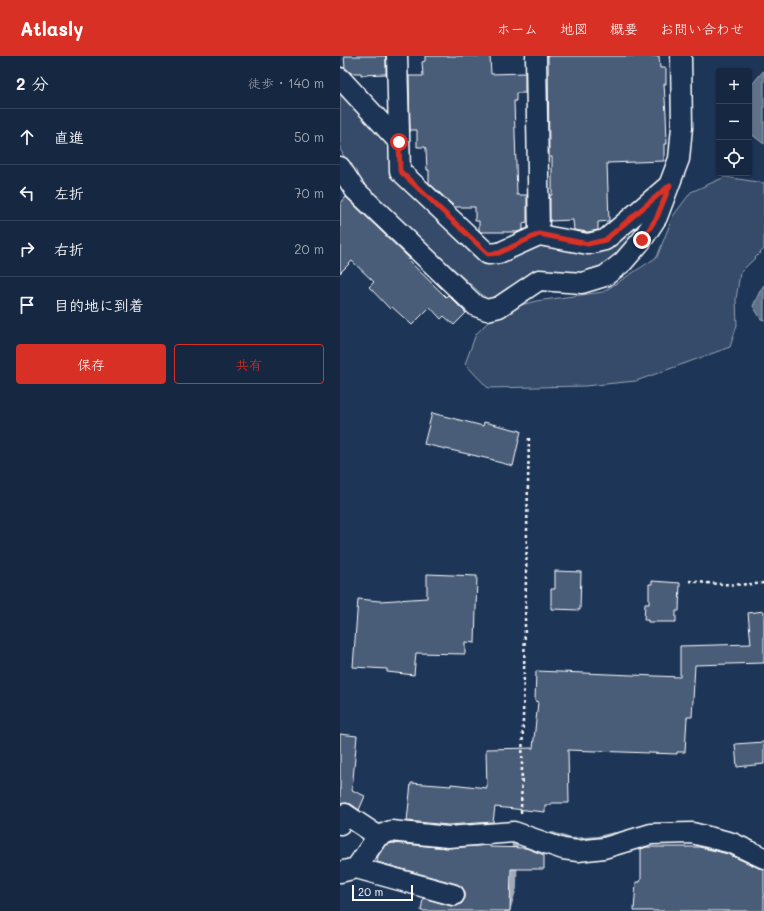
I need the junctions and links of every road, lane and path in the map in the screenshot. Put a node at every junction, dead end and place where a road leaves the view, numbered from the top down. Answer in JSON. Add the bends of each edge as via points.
{"nodes":[{"id":1,"x":398,"y":56,"type":"edge"},
{"id":2,"x":536,"y":56,"type":"edge"},
{"id":3,"x":681,"y":56,"type":"edge"},
{"id":4,"x":340,"y":78,"type":"edge"},
{"id":5,"x":399,"y":142,"type":"junction"},
{"id":6,"x":340,"y":167,"type":"edge"},
{"id":7,"x":670,"y":185,"type":"junction"},
{"id":8,"x":539,"y":234,"type":"junction"},
{"id":9,"x":529,"y":436,"type":"dead end"},
{"id":10,"x":689,"y":581,"type":"dead end"},
{"id":11,"x":764,"y":583,"type":"edge"},
{"id":12,"x":340,"y":824,"type":"edge"},
{"id":13,"x":520,"y":834,"type":"junction"},
{"id":14,"x":378,"y":836,"type":"junction"},
{"id":15,"x":764,"y":858,"type":"edge"},
{"id":16,"x":348,"y":870,"type":"edge"},
{"id":17,"x":454,"y":895,"type":"dead end"}],
"edges":[{"from":1,"to":5,"type":"street"},
{"from":2,"to":8,"type":"street"},
{"from":3,"to":7,"type":"street","via":[[679,159]]},
{"from":4,"to":5,"type":"street"},
{"from":5,"to":8,"type":"street","via":[[400,171],[488,254],[499,253]]},
{"from":6,"to":7,"type":"street","via":[[355,190],[476,306],[487,310],[499,307],[539,280],[582,283],[605,276],[623,262],[642,240],[657,217]]},
{"from":7,"to":8,"type":"street","via":[[605,240],[588,244]]},
{"from":9,"to":13,"type":"path"},
{"from":10,"to":11,"type":"path","via":[[726,585]]},
{"from":12,"to":14,"type":"street","via":[[345,814]]},
{"from":13,"to":14,"type":"street","via":[[514,832],[448,837],[391,831]]},
{"from":13,"to":15,"type":"street","via":[[564,849],[578,851],[604,848],[651,834],[692,833],[732,843]]},
{"from":14,"to":16,"type":"street"},
{"from":16,"to":17,"type":"street"}]}
